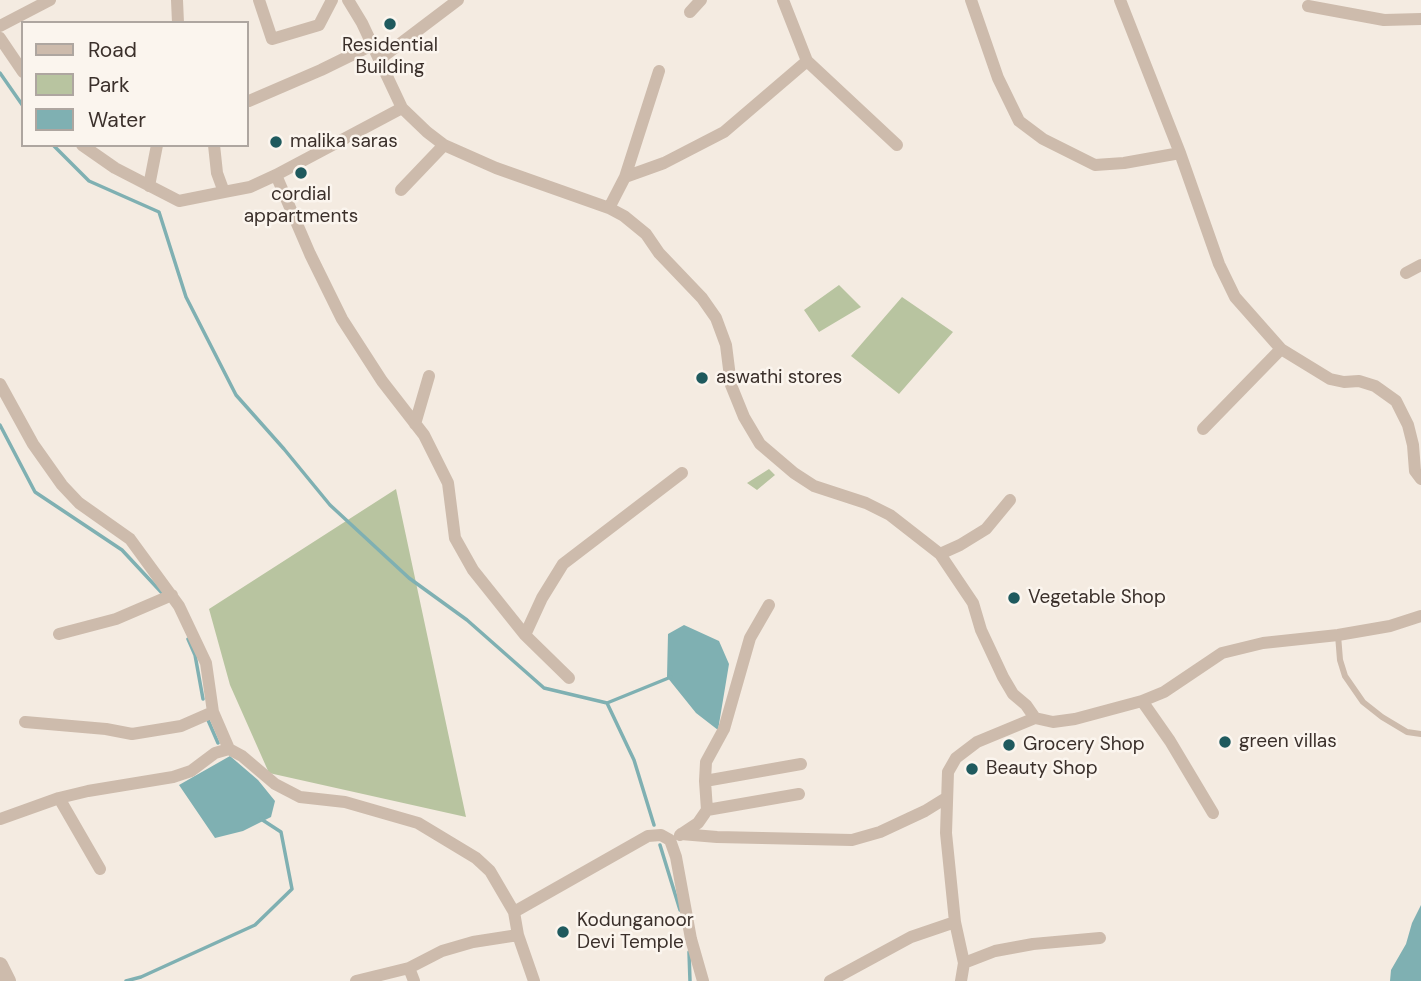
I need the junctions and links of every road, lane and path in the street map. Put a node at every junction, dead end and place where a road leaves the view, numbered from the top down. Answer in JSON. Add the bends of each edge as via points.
{"nodes":[{"id":1,"x":50,"y":0,"type":"edge"},
{"id":2,"x":177,"y":0,"type":"edge"},
{"id":3,"x":260,"y":0,"type":"edge"},
{"id":4,"x":332,"y":0,"type":"edge"},
{"id":5,"x":348,"y":0,"type":"edge"},
{"id":6,"x":458,"y":0,"type":"edge"},
{"id":7,"x":701,"y":0,"type":"edge"},
{"id":8,"x":783,"y":0,"type":"edge"},
{"id":9,"x":971,"y":0,"type":"edge"},
{"id":10,"x":1119,"y":0,"type":"edge"},
{"id":11,"x":1308,"y":6,"type":"dead end"},
{"id":12,"x":690,"y":12,"type":"dead end"},
{"id":13,"x":1421,"y":19,"type":"edge"},
{"id":14,"x":178,"y":21,"type":"edge"},
{"id":15,"x":0,"y":26,"type":"edge"},
{"id":16,"x":0,"y":38,"type":"edge"},
{"id":17,"x":372,"y":45,"type":"junction"},
{"id":18,"x":380,"y":59,"type":"junction"},
{"id":19,"x":807,"y":61,"type":"junction"},
{"id":20,"x":21,"y":69,"type":"edge"},
{"id":21,"x":659,"y":71,"type":"dead end"},
{"id":22,"x":249,"y":101,"type":"dead end"},
{"id":23,"x":402,"y":108,"type":"junction"},
{"id":24,"x":444,"y":145,"type":"junction"},
{"id":25,"x":898,"y":145,"type":"dead end"},
{"id":26,"x":85,"y":147,"type":"edge"},
{"id":27,"x":157,"y":147,"type":"edge"},
{"id":28,"x":214,"y":147,"type":"edge"},
{"id":29,"x":1180,"y":153,"type":"junction"},
{"id":30,"x":276,"y":175,"type":"junction"},
{"id":31,"x":625,"y":177,"type":"junction"},
{"id":32,"x":149,"y":186,"type":"junction"},
{"id":33,"x":401,"y":190,"type":"dead end"},
{"id":34,"x":224,"y":192,"type":"junction"},
{"id":35,"x":609,"y":208,"type":"junction"},
{"id":36,"x":1421,"y":265,"type":"edge"},
{"id":37,"x":1406,"y":273,"type":"dead end"},
{"id":38,"x":1281,"y":349,"type":"junction"},
{"id":39,"x":429,"y":376,"type":"dead end"},
{"id":40,"x":0,"y":384,"type":"edge"},
{"id":41,"x":415,"y":424,"type":"junction"},
{"id":42,"x":1203,"y":429,"type":"dead end"},
{"id":43,"x":682,"y":473,"type":"dead end"},
{"id":44,"x":1421,"y":479,"type":"edge"},
{"id":45,"x":1010,"y":500,"type":"dead end"},
{"id":46,"x":940,"y":554,"type":"junction"},
{"id":47,"x":172,"y":595,"type":"junction"},
{"id":48,"x":769,"y":605,"type":"dead end"},
{"id":49,"x":1421,"y":616,"type":"edge"},
{"id":50,"x":59,"y":634,"type":"dead end"},
{"id":51,"x":525,"y":635,"type":"junction"},
{"id":52,"x":1338,"y":635,"type":"junction"},
{"id":53,"x":569,"y":678,"type":"dead end"},
{"id":54,"x":1142,"y":701,"type":"junction"},
{"id":55,"x":213,"y":712,"type":"junction"},
{"id":56,"x":1035,"y":718,"type":"junction"},
{"id":57,"x":25,"y":722,"type":"dead end"},
{"id":58,"x":1421,"y":734,"type":"edge"},
{"id":59,"x":229,"y":749,"type":"junction"},
{"id":60,"x":801,"y":764,"type":"dead end"},
{"id":61,"x":705,"y":781,"type":"junction"},
{"id":62,"x":799,"y":794,"type":"dead end"},
{"id":63,"x":59,"y":798,"type":"junction"},
{"id":64,"x":946,"y":798,"type":"junction"},
{"id":65,"x":707,"y":810,"type":"junction"},
{"id":66,"x":1213,"y":813,"type":"dead end"},
{"id":67,"x":0,"y":819,"type":"edge"},
{"id":68,"x":676,"y":837,"type":"junction"},
{"id":69,"x":100,"y":869,"type":"dead end"},
{"id":70,"x":514,"y":912,"type":"junction"},
{"id":71,"x":955,"y":922,"type":"junction"},
{"id":72,"x":518,"y":935,"type":"junction"},
{"id":73,"x":1100,"y":938,"type":"dead end"},
{"id":74,"x":964,"y":963,"type":"junction"},
{"id":75,"x":0,"y":965,"type":"edge"},
{"id":76,"x":409,"y":968,"type":"junction"},
{"id":77,"x":8,"y":981,"type":"edge"},
{"id":78,"x":356,"y":981,"type":"edge"},
{"id":79,"x":414,"y":981,"type":"edge"},
{"id":80,"x":534,"y":981,"type":"edge"},
{"id":81,"x":703,"y":981,"type":"edge"},
{"id":82,"x":830,"y":981,"type":"edge"},
{"id":83,"x":961,"y":981,"type":"edge"}],
"edges":[{"from":1,"to":15,"type":"street"},
{"from":2,"to":14,"type":"street"},
{"from":3,"to":4,"type":"street","via":[[272,39],[319,25]]},
{"from":5,"to":17,"type":"street"},
{"from":6,"to":18,"type":"street"},
{"from":7,"to":12,"type":"street"},
{"from":8,"to":19,"type":"street"},
{"from":9,"to":29,"type":"street","via":[[998,78],[1020,121],[1043,139],[1095,165]]},
{"from":10,"to":29,"type":"street"},
{"from":11,"to":13,"type":"street","via":[[1384,20]]},
{"from":16,"to":20,"type":"street"},
{"from":17,"to":18,"type":"street"},
{"from":17,"to":22,"type":"street"},
{"from":18,"to":23,"type":"street"},
{"from":19,"to":25,"type":"street"},
{"from":19,"to":31,"type":"street","via":[[724,132]]},
{"from":21,"to":31,"type":"street"},
{"from":23,"to":24,"type":"street"},
{"from":23,"to":30,"type":"street"},
{"from":24,"to":33,"type":"street"},
{"from":24,"to":35,"type":"street"},
{"from":26,"to":32,"type":"street"},
{"from":27,"to":32,"type":"street"},
{"from":28,"to":34,"type":"street"},
{"from":29,"to":38,"type":"street","via":[[1235,296]]},
{"from":30,"to":34,"type":"street"},
{"from":30,"to":41,"type":"street","via":[[342,319]]},
{"from":31,"to":35,"type":"street"},
{"from":32,"to":34,"type":"street","via":[[179,201]]},
{"from":35,"to":46,"type":"street","via":[[646,234],[716,318],[726,345],[731,385],[760,444],[814,486],[890,515]]},
{"from":36,"to":37,"type":"street"},
{"from":38,"to":42,"type":"street"},
{"from":38,"to":44,"type":"street","via":[[1330,379],[1375,386],[1396,401],[1408,425],[1415,471]]},
{"from":39,"to":41,"type":"street"},
{"from":40,"to":47,"type":"street","via":[[62,485],[79,503],[130,539]]},
{"from":41,"to":51,"type":"street","via":[[448,483],[455,538],[473,570]]},
{"from":43,"to":51,"type":"street","via":[[563,564]]},
{"from":45,"to":46,"type":"street","via":[[986,528]]},
{"from":46,"to":56,"type":"street","via":[[973,603],[1003,677]]},
{"from":47,"to":50,"type":"street","via":[[116,619]]},
{"from":47,"to":55,"type":"street","via":[[206,663]]},
{"from":48,"to":61,"type":"street","via":[[750,638],[724,729],[706,762]]},
{"from":49,"to":52,"type":"street"},
{"from":51,"to":53,"type":"street"},
{"from":52,"to":54,"type":"street","via":[[1263,643],[1222,653],[1164,692]]},
{"from":52,"to":58,"type":"lane","via":[[1345,676],[1363,702],[1408,732]]},
{"from":54,"to":56,"type":"street","via":[[1074,719],[1053,722]]},
{"from":54,"to":66,"type":"street"},
{"from":55,"to":57,"type":"street","via":[[181,726],[132,734]]},
{"from":55,"to":59,"type":"street"},
{"from":56,"to":64,"type":"street","via":[[977,742],[956,758],[947,772]]},
{"from":59,"to":63,"type":"street","via":[[173,777]]},
{"from":59,"to":70,"type":"street","via":[[275,785],[300,797],[345,802],[418,823],[476,858],[490,871]]},
{"from":60,"to":61,"type":"street"},
{"from":61,"to":65,"type":"street"},
{"from":62,"to":65,"type":"street"},
{"from":63,"to":67,"type":"street"},
{"from":63,"to":69,"type":"street"},
{"from":64,"to":68,"type":"street","via":[[880,832],[852,840]]},
{"from":64,"to":71,"type":"street"},
{"from":65,"to":68,"type":"street","via":[[698,823]]},
{"from":68,"to":70,"type":"street","via":[[648,836]]},
{"from":68,"to":81,"type":"street","via":[[691,939]]},
{"from":70,"to":72,"type":"street"},
{"from":71,"to":74,"type":"street"},
{"from":71,"to":82,"type":"street","via":[[911,937]]},
{"from":72,"to":76,"type":"street","via":[[442,951]]},
{"from":72,"to":80,"type":"street"},
{"from":73,"to":74,"type":"street","via":[[1033,944]]},
{"from":74,"to":83,"type":"street"},
{"from":75,"to":77,"type":"street"},
{"from":76,"to":78,"type":"street"},
{"from":76,"to":79,"type":"street"}]}
